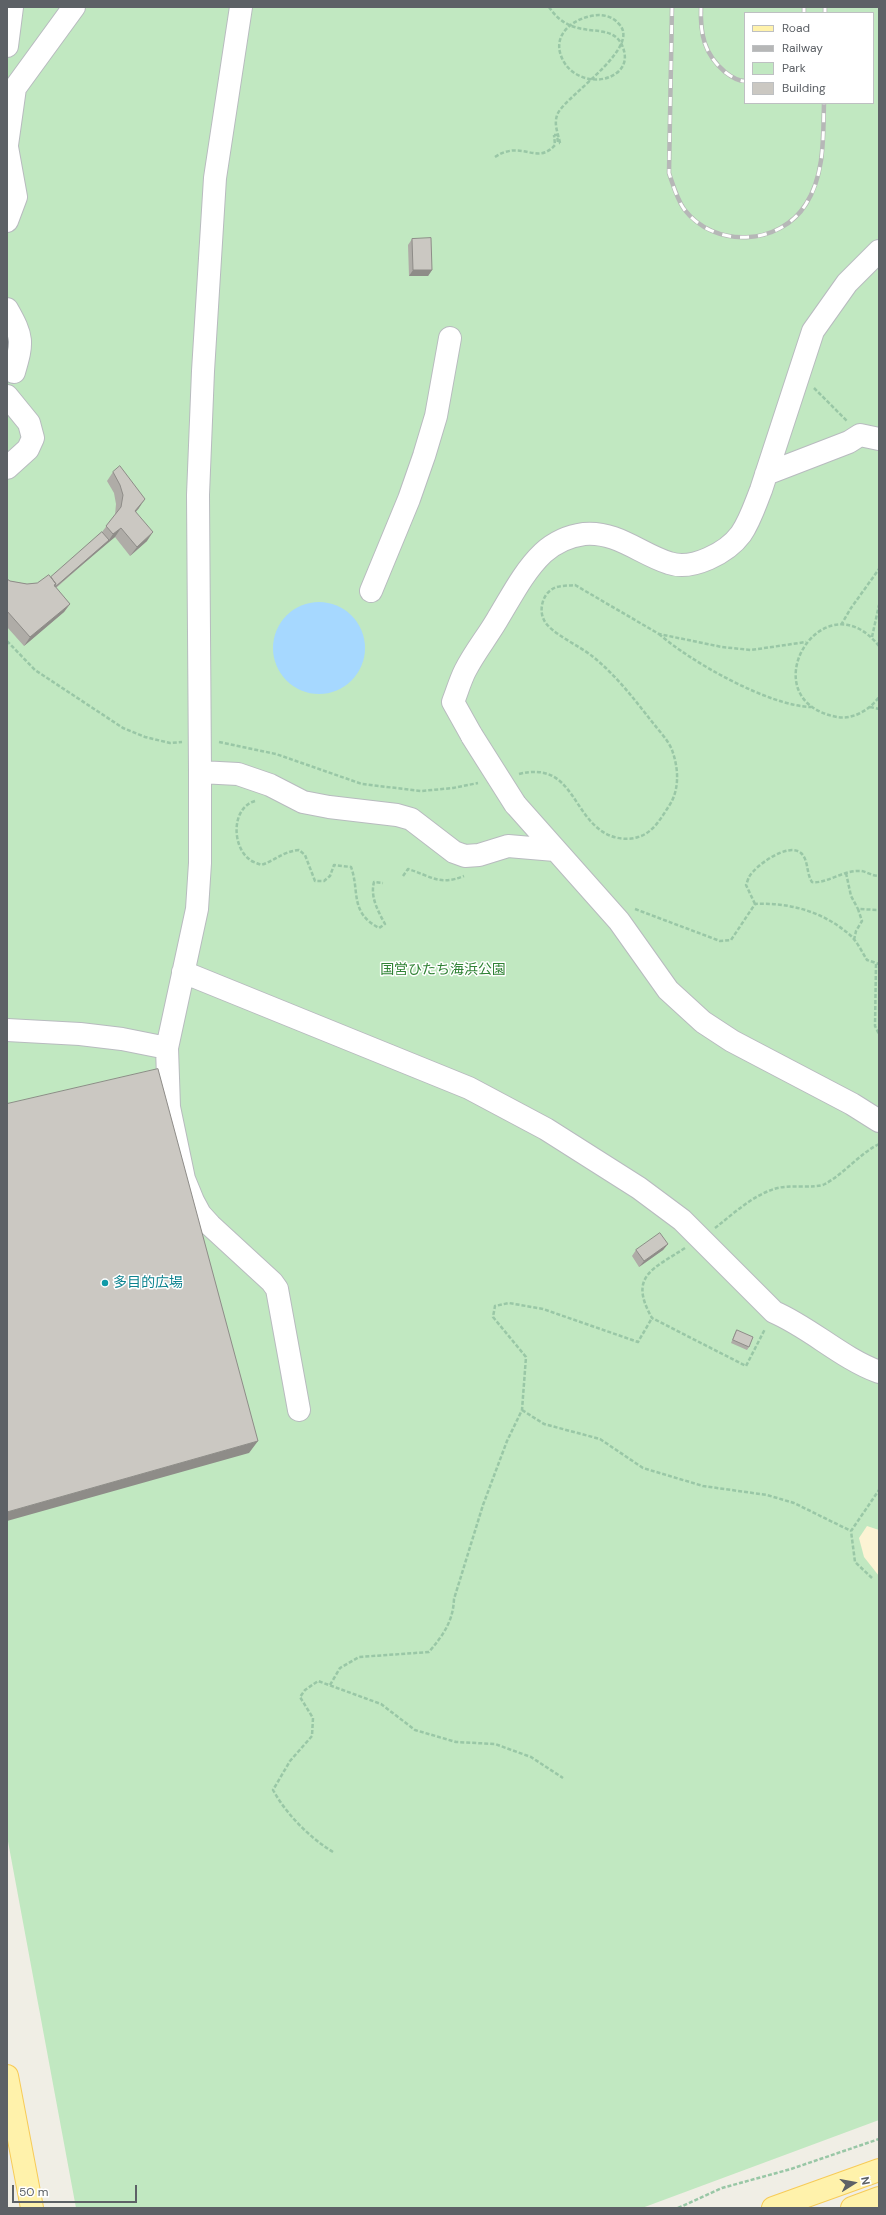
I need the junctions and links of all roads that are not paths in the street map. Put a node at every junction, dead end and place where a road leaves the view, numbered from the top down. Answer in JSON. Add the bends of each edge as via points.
{"nodes":[{"id":1,"x":74,"y":7,"type":"edge"},
{"id":2,"x":241,"y":7,"type":"edge"},
{"id":3,"x":10,"y":13,"type":"edge"},
{"id":4,"x":7,"y":46,"type":"edge"},
{"id":5,"x":7,"y":146,"type":"edge"},
{"id":6,"x":7,"y":221,"type":"edge"},
{"id":7,"x":879,"y":251,"type":"edge"},
{"id":8,"x":7,"y":309,"type":"edge"},
{"id":9,"x":450,"y":338,"type":"dead end"},
{"id":10,"x":14,"y":372,"type":"dead end"},
{"id":11,"x":7,"y":396,"type":"edge"},
{"id":12,"x":869,"y":437,"type":"edge"},
{"id":13,"x":7,"y":468,"type":"edge"},
{"id":14,"x":766,"y":474,"type":"junction"},
{"id":15,"x":371,"y":590,"type":"dead end"},
{"id":16,"x":200,"y":772,"type":"junction"},
{"id":17,"x":555,"y":850,"type":"junction"},
{"id":18,"x":183,"y":972,"type":"junction"},
{"id":19,"x":7,"y":1030,"type":"edge"},
{"id":20,"x":167,"y":1048,"type":"junction"},
{"id":21,"x":879,"y":1121,"type":"edge"},
{"id":22,"x":879,"y":1372,"type":"edge"},
{"id":23,"x":299,"y":1410,"type":"dead end"},
{"id":24,"x":7,"y":2076,"type":"edge"},
{"id":25,"x":879,"y":2170,"type":"edge"},
{"id":26,"x":879,"y":2198,"type":"edge"},
{"id":27,"x":32,"y":2208,"type":"edge"},
{"id":28,"x":773,"y":2208,"type":"edge"},
{"id":29,"x":852,"y":2208,"type":"edge"}],
"edges":[{"from":1,"to":5,"type":"street","via":[[15,88]]},
{"from":2,"to":16,"type":"street","via":[[215,178],[203,371],[198,495]]},
{"from":3,"to":4,"type":"street"},
{"from":5,"to":6,"type":"street","via":[[16,197]]},
{"from":7,"to":14,"type":"street","via":[[847,284],[813,330]]},
{"from":8,"to":10,"type":"street","via":[[21,339],[22,348]]},
{"from":9,"to":15,"type":"street","via":[[436,416],[426,449],[409,499]]},
{"from":11,"to":13,"type":"street","via":[[29,423],[33,438],[28,449]]},
{"from":12,"to":14,"type":"street","via":[[848,442]]},
{"from":14,"to":17,"type":"street","bridge":true,"via":[[752,515],[740,535],[712,556],[688,565],[669,564],[616,538],[600,534],[583,534],[559,541],[543,553],[518,585],[472,658],[453,702],[515,804]]},
{"from":16,"to":17,"type":"street","via":[[238,774],[270,785],[303,802],[411,819],[454,852],[465,856],[479,855],[508,846]]},
{"from":16,"to":18,"type":"street","via":[[197,909]]},
{"from":17,"to":21,"type":"street","via":[[619,921],[668,990],[703,1022],[732,1041],[852,1104]]},
{"from":18,"to":20,"type":"street"},
{"from":18,"to":22,"type":"street","via":[[468,1088],[546,1129],[639,1188],[682,1220],[774,1312]]},
{"from":19,"to":20,"type":"street","via":[[80,1034]]},
{"from":20,"to":23,"type":"street","via":[[170,1107],[184,1179],[200,1214],[277,1289]]},
{"from":24,"to":27,"type":"main road"},
{"from":25,"to":28,"type":"main road"},
{"from":26,"to":29,"type":"main road"}]}
